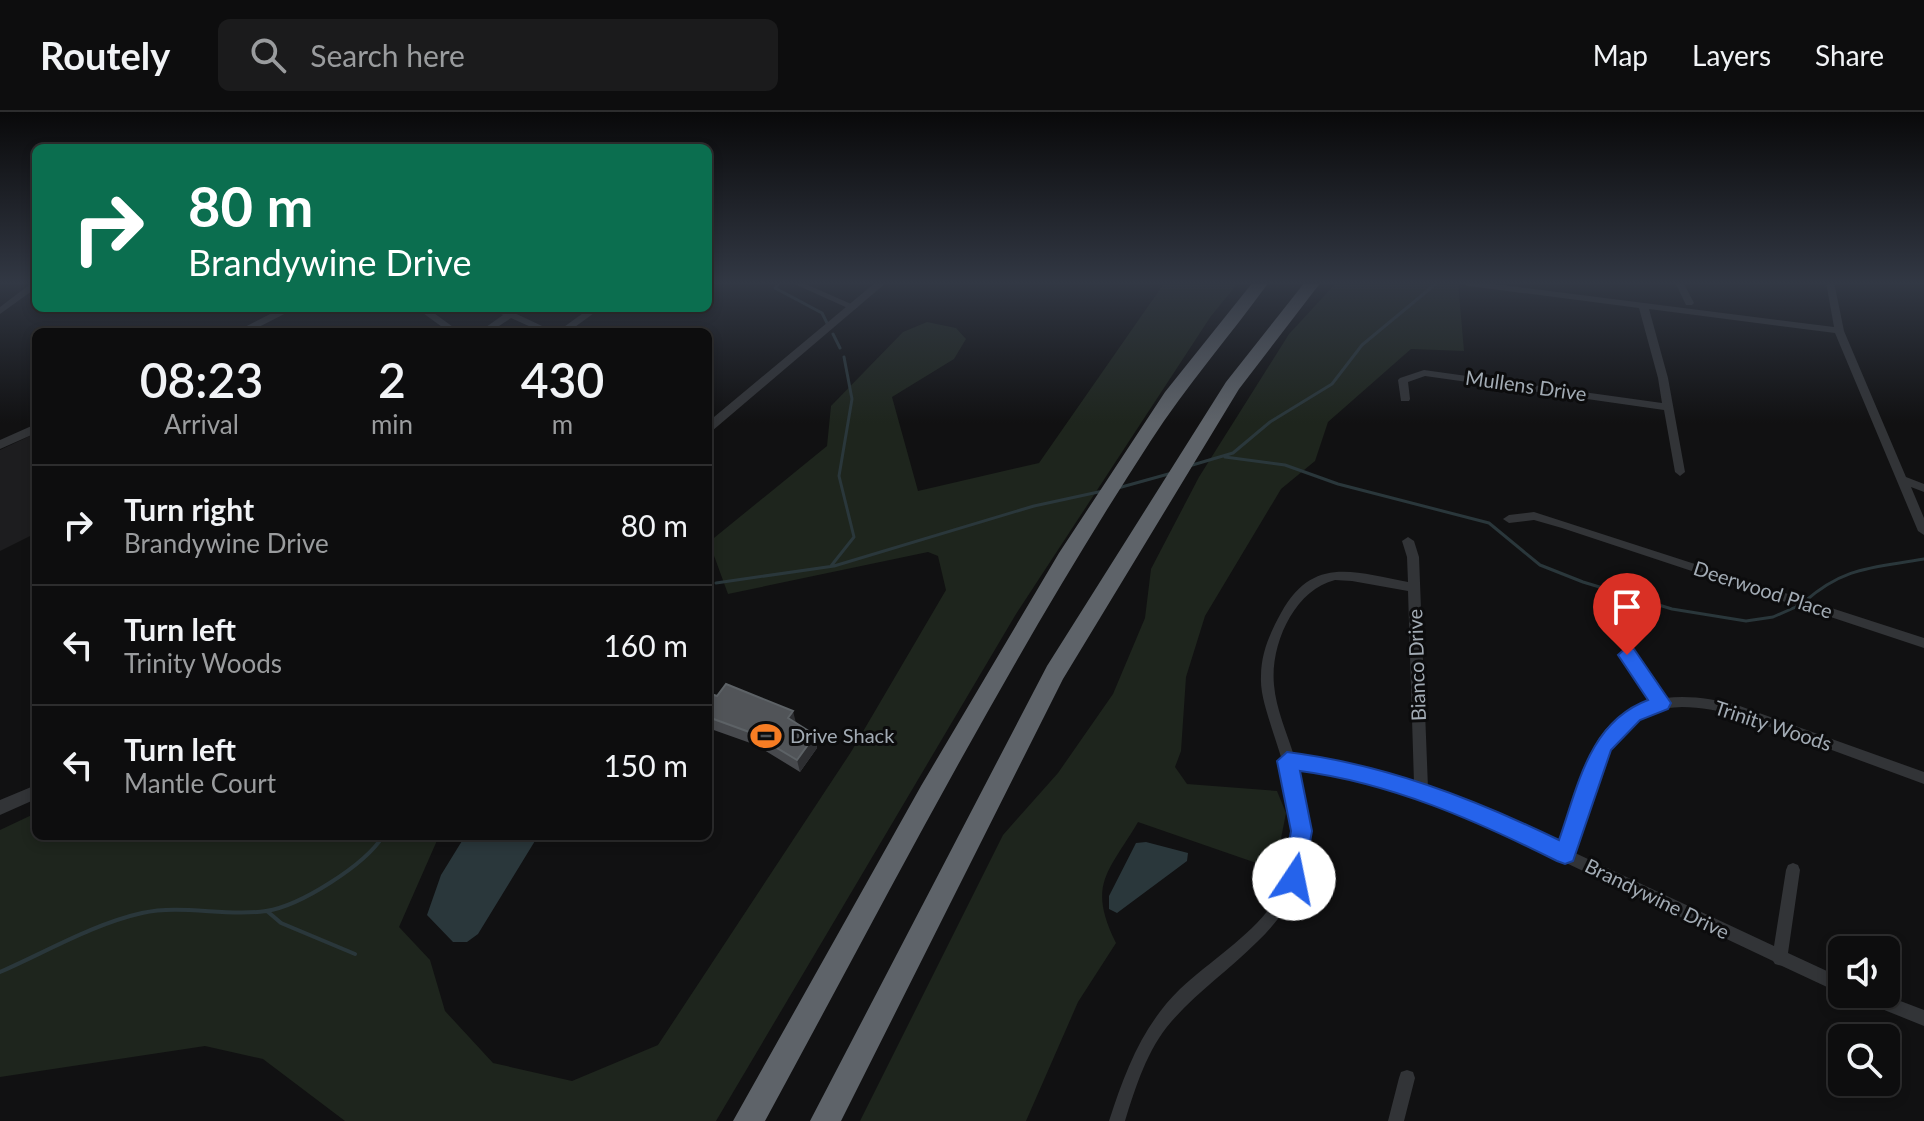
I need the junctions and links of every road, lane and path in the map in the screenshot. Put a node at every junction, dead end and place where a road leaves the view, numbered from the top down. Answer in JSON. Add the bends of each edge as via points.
{"nodes":[{"id":1,"x":827,"y":329,"type":"edge"},
{"id":2,"x":1221,"y":329,"type":"edge"},
{"id":3,"x":1276,"y":329,"type":"edge"},
{"id":4,"x":1649,"y":329,"type":"edge"},
{"id":5,"x":1825,"y":329,"type":"edge"},
{"id":6,"x":1839,"y":331,"type":"joint"},
{"id":7,"x":1405,"y":399,"type":"dead end"},
{"id":8,"x":1669,"y":407,"type":"junction"},
{"id":9,"x":712,"y":425,"type":"edge"},
{"id":10,"x":32,"y":430,"type":"edge"},
{"id":11,"x":0,"y":445,"type":"edge"},
{"id":12,"x":1680,"y":472,"type":"dead end"},
{"id":13,"x":1901,"y":479,"type":"junction"},
{"id":14,"x":1924,"y":488,"type":"edge"},
{"id":15,"x":1509,"y":519,"type":"dead end"},
{"id":16,"x":1924,"y":531,"type":"edge"},
{"id":17,"x":1408,"y":541,"type":"dead end"},
{"id":18,"x":1414,"y":588,"type":"junction"},
{"id":19,"x":1924,"y":643,"type":"edge"},
{"id":20,"x":1627,"y":655,"type":"dead end"},
{"id":21,"x":1661,"y":703,"type":"junction"},
{"id":22,"x":1287,"y":761,"type":"junction"},
{"id":23,"x":1924,"y":778,"type":"edge"},
{"id":24,"x":1421,"y":790,"type":"junction"},
{"id":25,"x":32,"y":794,"type":"edge"},
{"id":26,"x":0,"y":808,"type":"edge"},
{"id":27,"x":1565,"y":854,"type":"junction"},
{"id":28,"x":1793,"y":870,"type":"dead end"},
{"id":29,"x":1780,"y":959,"type":"junction"},
{"id":30,"x":1828,"y":980,"type":"edge"},
{"id":31,"x":1898,"y":1008,"type":"edge"},
{"id":32,"x":1924,"y":1018,"type":"edge"},
{"id":33,"x":1407,"y":1078,"type":"dead end"},
{"id":34,"x":748,"y":1121,"type":"edge"},
{"id":35,"x":825,"y":1121,"type":"edge"},
{"id":36,"x":1117,"y":1121,"type":"edge"},
{"id":37,"x":1396,"y":1121,"type":"edge"}],
"edges":[{"from":1,"to":9,"type":"street"},
{"from":2,"to":34,"type":"highway","via":[[1127,459],[991,686]]},
{"from":3,"to":35,"type":"highway","via":[[1232,386],[1055,673]]},
{"from":4,"to":8,"type":"street"},
{"from":5,"to":6,"type":"street"},
{"from":6,"to":13,"type":"street"},
{"from":7,"to":8,"type":"street","name":"Mullens Drive","via":[[1405,378],[1433,373]]},
{"from":8,"to":12,"type":"street"},
{"from":10,"to":11,"type":"street"},
{"from":13,"to":14,"type":"street"},
{"from":13,"to":16,"type":"street"},
{"from":15,"to":19,"type":"street","name":"Deerwood Place","via":[[1534,516],[1565,525]]},
{"from":17,"to":18,"type":"street","name":"Bianco Drive"},
{"from":18,"to":22,"type":"street","via":[[1329,576],[1298,591],[1266,663]]},
{"from":18,"to":24,"type":"street","name":"Bianco Drive"},
{"from":20,"to":21,"type":"street"},
{"from":21,"to":23,"type":"street","name":"Trinity Woods","via":[[1709,704],[1743,712]]},
{"from":21,"to":27,"type":"street","name":"Trinity Woods","via":[[1633,714],[1603,745]]},
{"from":22,"to":24,"type":"street","name":"Brandywine Drive","via":[[1340,767]]},
{"from":22,"to":36,"type":"street","via":[[1302,831],[1298,866],[1287,895],[1258,934],[1158,1024],[1136,1065]]},
{"from":24,"to":27,"type":"street","name":"Brandywine Drive"},
{"from":25,"to":26,"type":"street"},
{"from":27,"to":29,"type":"street","name":"Brandywine Drive"},
{"from":28,"to":29,"type":"street"},
{"from":29,"to":30,"type":"street","name":"Brandywine Drive"},
{"from":31,"to":32,"type":"street"},
{"from":33,"to":37,"type":"street"}]}
